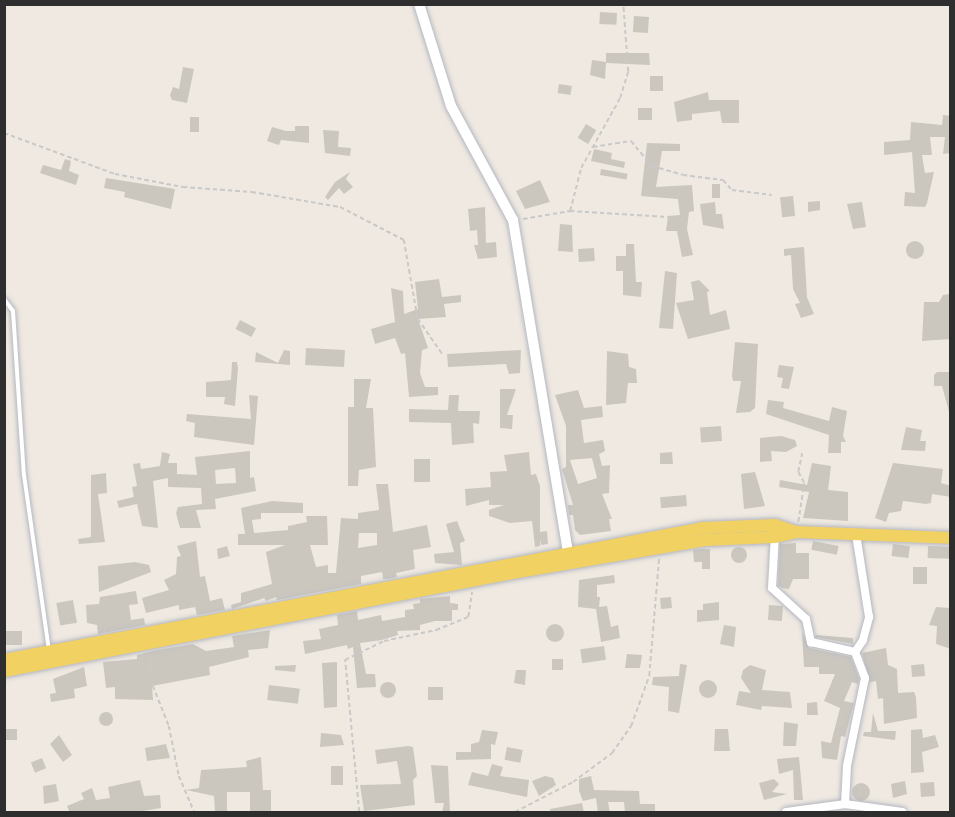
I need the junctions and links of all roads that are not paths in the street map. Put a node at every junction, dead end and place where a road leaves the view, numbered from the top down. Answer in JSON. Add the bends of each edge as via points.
{"nodes":[{"id":1,"x":419,"y":4,"type":"edge"},
{"id":2,"x":4,"y":299,"type":"edge"},
{"id":3,"x":775,"y":531,"type":"junction"},
{"id":4,"x":856,"y":534,"type":"junction"},
{"id":5,"x":951,"y":538,"type":"edge"},
{"id":6,"x":569,"y":557,"type":"junction"},
{"id":7,"x":855,"y":652,"type":"junction"},
{"id":8,"x":49,"y":657,"type":"junction"},
{"id":9,"x":4,"y":660,"type":"edge"},
{"id":10,"x":4,"y":671,"type":"edge"},
{"id":11,"x":845,"y":804,"type":"junction"},
{"id":12,"x":786,"y":813,"type":"edge"},
{"id":13,"x":902,"y":813,"type":"edge"}],
"edges":[{"from":1,"to":6,"type":"street","via":[[451,106],[513,220]]},
{"from":2,"to":8,"type":"lane","via":[[13,311],[24,476]]},
{"from":3,"to":4,"type":"main road"},
{"from":3,"to":6,"type":"main road"},
{"from":3,"to":6,"type":"main road","via":[[703,528]]},
{"from":3,"to":7,"type":"street","via":[[772,588],[806,619],[811,642]]},
{"from":4,"to":5,"type":"main road"},
{"from":4,"to":7,"type":"street","via":[[869,617]]},
{"from":6,"to":8,"type":"main road"},
{"from":6,"to":8,"type":"main road","via":[[471,582],[149,644]]},
{"from":7,"to":11,"type":"street","via":[[865,678],[847,766]]},
{"from":8,"to":9,"type":"main road"},
{"from":8,"to":10,"type":"main road"},
{"from":11,"to":12,"type":"street"},
{"from":11,"to":13,"type":"street"}]}
